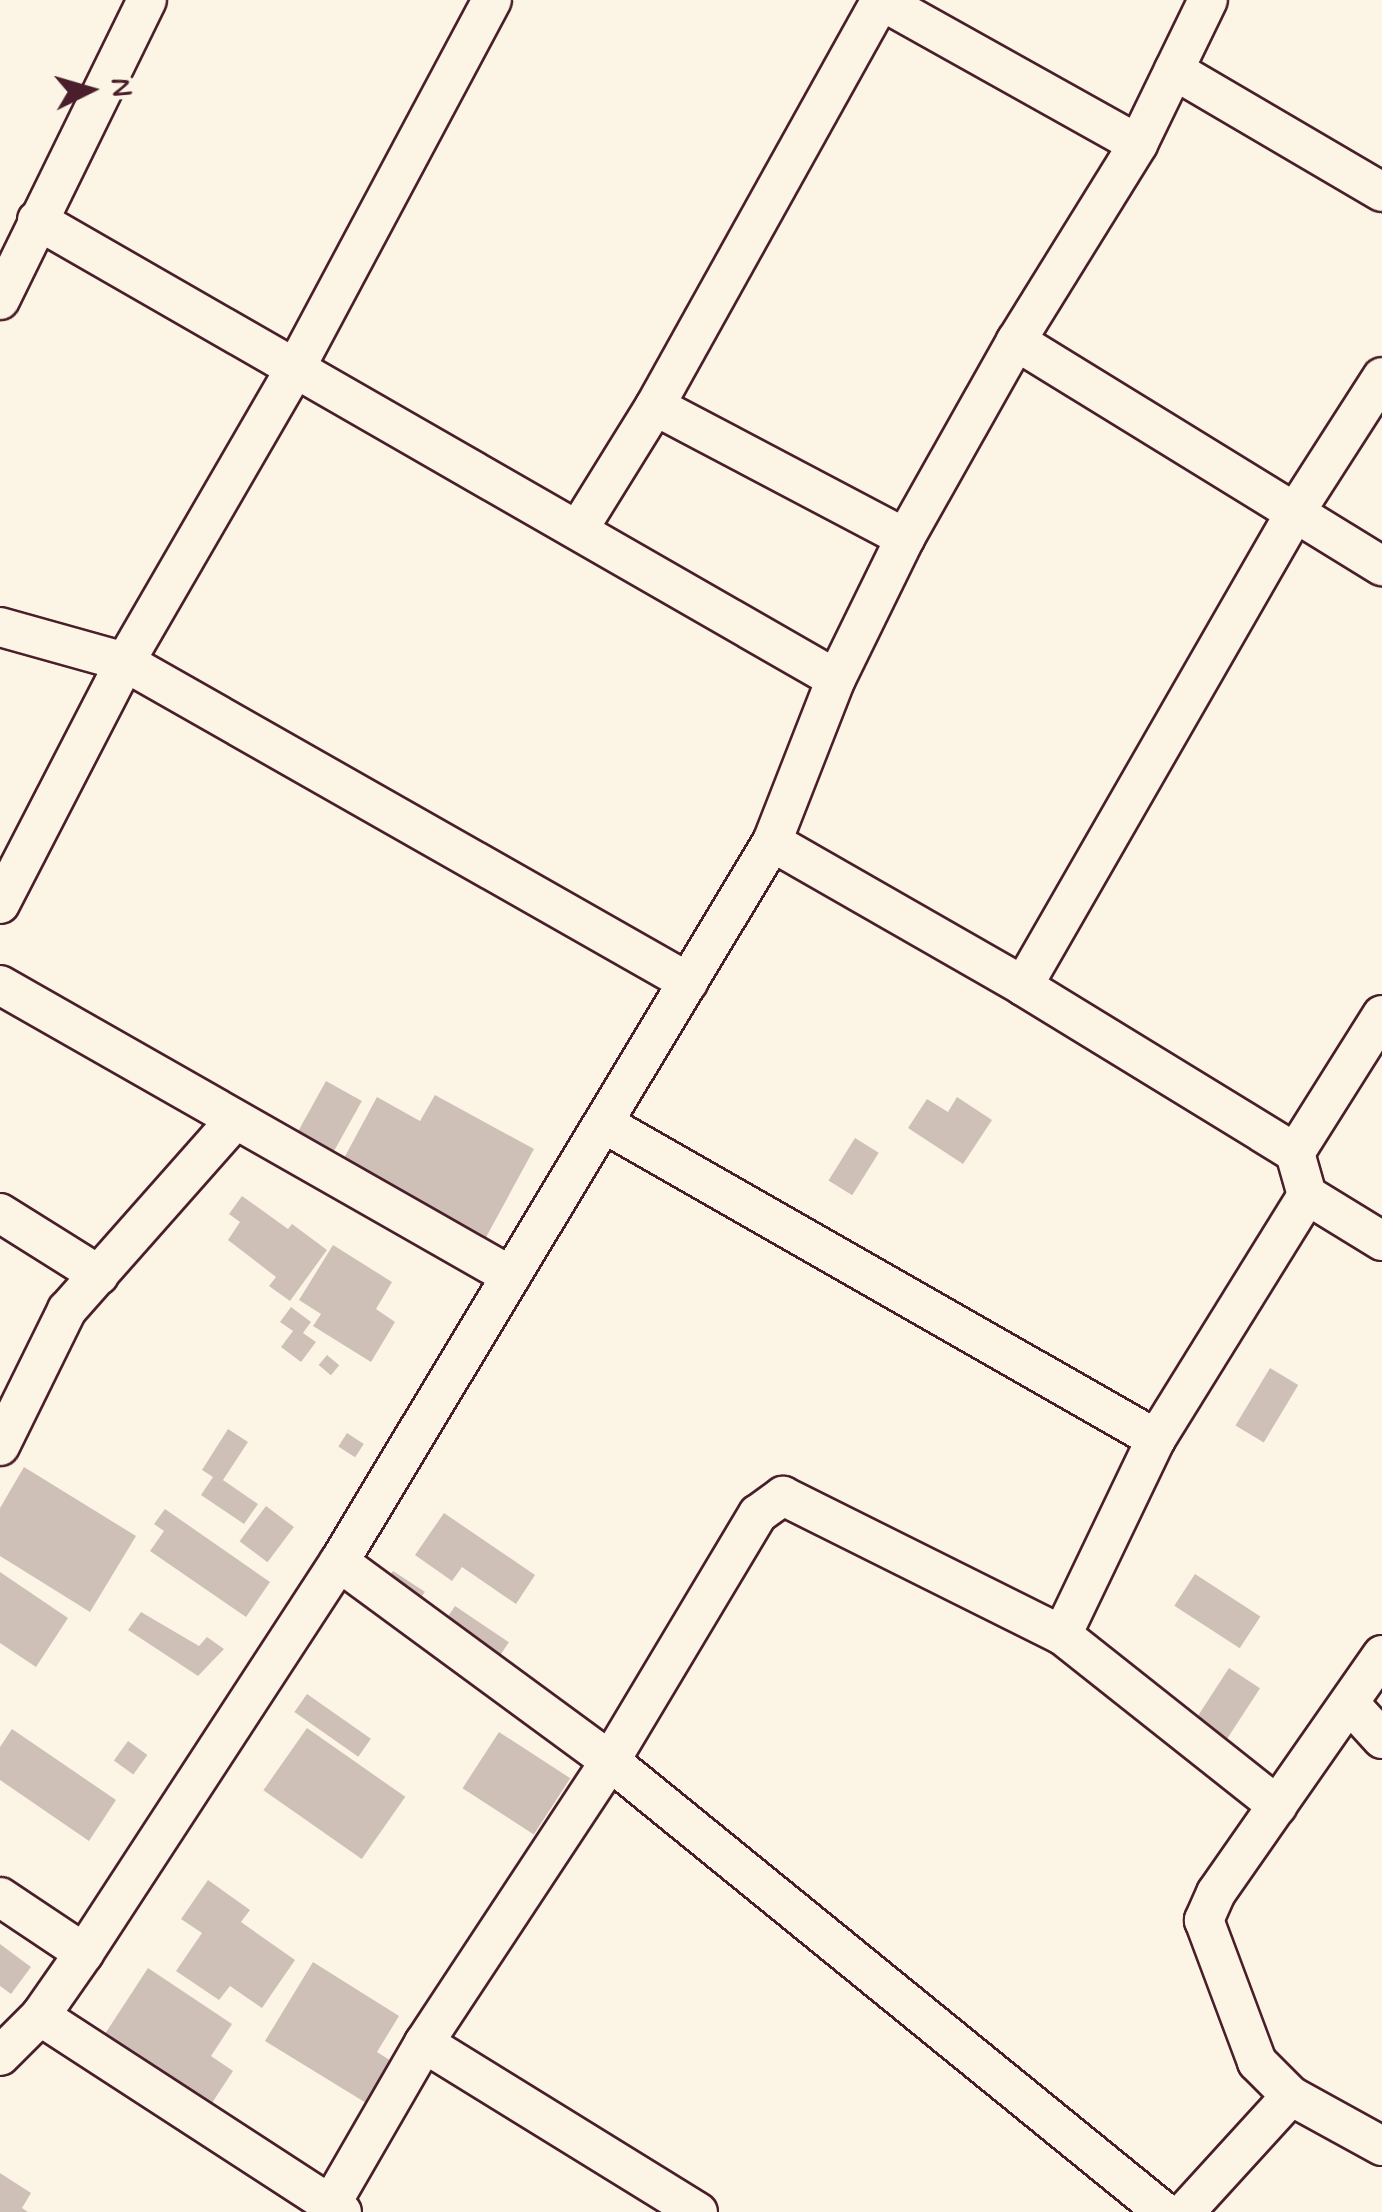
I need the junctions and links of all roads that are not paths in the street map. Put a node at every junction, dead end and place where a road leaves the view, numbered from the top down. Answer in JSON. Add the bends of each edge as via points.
{"nodes":[{"id":1,"x":147,"y":0,"type":"edge"},
{"id":2,"x":492,"y":0,"type":"edge"},
{"id":3,"x":881,"y":0,"type":"edge"},
{"id":4,"x":1208,"y":0,"type":"edge"},
{"id":5,"x":1174,"y":70,"type":"junction"},
{"id":6,"x":1138,"y":144,"type":"junction"},
{"id":7,"x":1382,"y":192,"type":"edge"},
{"id":8,"x":37,"y":220,"type":"junction"},
{"id":9,"x":0,"y":300,"type":"edge"},
{"id":10,"x":1016,"y":341,"type":"junction"},
{"id":11,"x":296,"y":367,"type":"junction"},
{"id":12,"x":1382,"y":377,"type":"edge"},
{"id":13,"x":655,"y":406,"type":"junction"},
{"id":14,"x":1296,"y":511,"type":"junction"},
{"id":15,"x":578,"y":530,"type":"junction"},
{"id":16,"x":905,"y":538,"type":"junction"},
{"id":17,"x":1382,"y":566,"type":"edge"},
{"id":18,"x":0,"y":627,"type":"edge"},
{"id":19,"x":125,"y":662,"type":"junction"},
{"id":20,"x":836,"y":679,"type":"junction"},
{"id":21,"x":772,"y":842,"type":"junction"},
{"id":22,"x":0,"y":904,"type":"edge"},
{"id":23,"x":688,"y":982,"type":"junction"},
{"id":24,"x":0,"y":985,"type":"edge"},
{"id":25,"x":1022,"y":986,"type":"junction"},
{"id":26,"x":1382,"y":1015,"type":"edge"},
{"id":27,"x":234,"y":1121,"type":"junction"},
{"id":28,"x":603,"y":1123,"type":"junction"},
{"id":29,"x":1296,"y":1153,"type":"junction"},
{"id":30,"x":1307,"y":1195,"type":"junction"},
{"id":31,"x":0,"y":1213,"type":"edge"},
{"id":32,"x":1382,"y":1242,"type":"edge"},
{"id":33,"x":99,"y":1275,"type":"junction"},
{"id":34,"x":511,"y":1276,"type":"junction"},
{"id":35,"x":1156,"y":1439,"type":"junction"},
{"id":36,"x":0,"y":1446,"type":"edge"},
{"id":37,"x":339,"y":1562,"type":"junction"},
{"id":38,"x":1062,"y":1635,"type":"junction"},
{"id":39,"x":1382,"y":1656,"type":"edge"},
{"id":40,"x":1351,"y":1705,"type":"junction"},
{"id":41,"x":1382,"y":1739,"type":"edge"},
{"id":42,"x":610,"y":1762,"type":"junction"},
{"id":43,"x":1278,"y":1806,"type":"junction"},
{"id":44,"x":0,"y":1898,"type":"edge"},
{"id":45,"x":84,"y":1953,"type":"junction"},
{"id":46,"x":40,"y":2016,"type":"junction"},
{"id":47,"x":424,"y":2043,"type":"junction"},
{"id":48,"x":0,"y":2056,"type":"edge"},
{"id":49,"x":1291,"y":2096,"type":"junction"},
{"id":50,"x":1382,"y":2146,"type":"edge"},
{"id":51,"x":648,"y":2200,"type":"edge"},
{"id":52,"x":336,"y":2208,"type":"edge"},
{"id":53,"x":698,"y":2212,"type":"edge"},
{"id":54,"x":1164,"y":2212,"type":"edge"},
{"id":55,"x":1184,"y":2212,"type":"edge"}],
"edges":[{"from":1,"to":8,"type":"street"},
{"from":2,"to":11,"type":"street"},
{"from":3,"to":6,"type":"street"},
{"from":3,"to":13,"type":"street"},
{"from":4,"to":5,"type":"street"},
{"from":5,"to":6,"type":"street"},
{"from":5,"to":7,"type":"street"},
{"from":6,"to":10,"type":"street"},
{"from":8,"to":9,"type":"street"},
{"from":8,"to":11,"type":"street"},
{"from":10,"to":14,"type":"street"},
{"from":10,"to":16,"type":"street"},
{"from":11,"to":15,"type":"street"},
{"from":11,"to":19,"type":"street"},
{"from":12,"to":14,"type":"street"},
{"from":13,"to":15,"type":"street"},
{"from":13,"to":16,"type":"street"},
{"from":14,"to":17,"type":"street"},
{"from":14,"to":25,"type":"street"},
{"from":15,"to":20,"type":"street"},
{"from":16,"to":20,"type":"street"},
{"from":18,"to":19,"type":"street"},
{"from":19,"to":22,"type":"street"},
{"from":19,"to":23,"type":"street"},
{"from":20,"to":21,"type":"street"},
{"from":21,"to":23,"type":"street"},
{"from":21,"to":25,"type":"street"},
{"from":23,"to":28,"type":"street"},
{"from":24,"to":27,"type":"street"},
{"from":25,"to":29,"type":"street"},
{"from":26,"to":29,"type":"street"},
{"from":27,"to":33,"type":"street"},
{"from":27,"to":34,"type":"street"},
{"from":28,"to":34,"type":"street"},
{"from":28,"to":35,"type":"street"},
{"from":29,"to":30,"type":"street"},
{"from":30,"to":32,"type":"street"},
{"from":30,"to":35,"type":"street"},
{"from":31,"to":33,"type":"street"},
{"from":33,"to":36,"type":"street","via":[[67,1310]]},
{"from":34,"to":37,"type":"street"},
{"from":35,"to":38,"type":"street"},
{"from":37,"to":42,"type":"street"},
{"from":37,"to":45,"type":"street"},
{"from":38,"to":42,"type":"street","via":[[783,1496],[758,1514]]},
{"from":38,"to":43,"type":"street"},
{"from":39,"to":40,"type":"street"},
{"from":40,"to":41,"type":"street"},
{"from":40,"to":43,"type":"street"},
{"from":42,"to":47,"type":"street"},
{"from":42,"to":54,"type":"street"},
{"from":43,"to":49,"type":"street","via":[[1204,1920],[1258,2062]]},
{"from":44,"to":45,"type":"street"},
{"from":45,"to":46,"type":"street"},
{"from":46,"to":48,"type":"street"},
{"from":46,"to":52,"type":"street"},
{"from":47,"to":51,"type":"street"},
{"from":47,"to":52,"type":"street"},
{"from":49,"to":50,"type":"street"},
{"from":49,"to":55,"type":"street"},
{"from":51,"to":53,"type":"street"}]}
